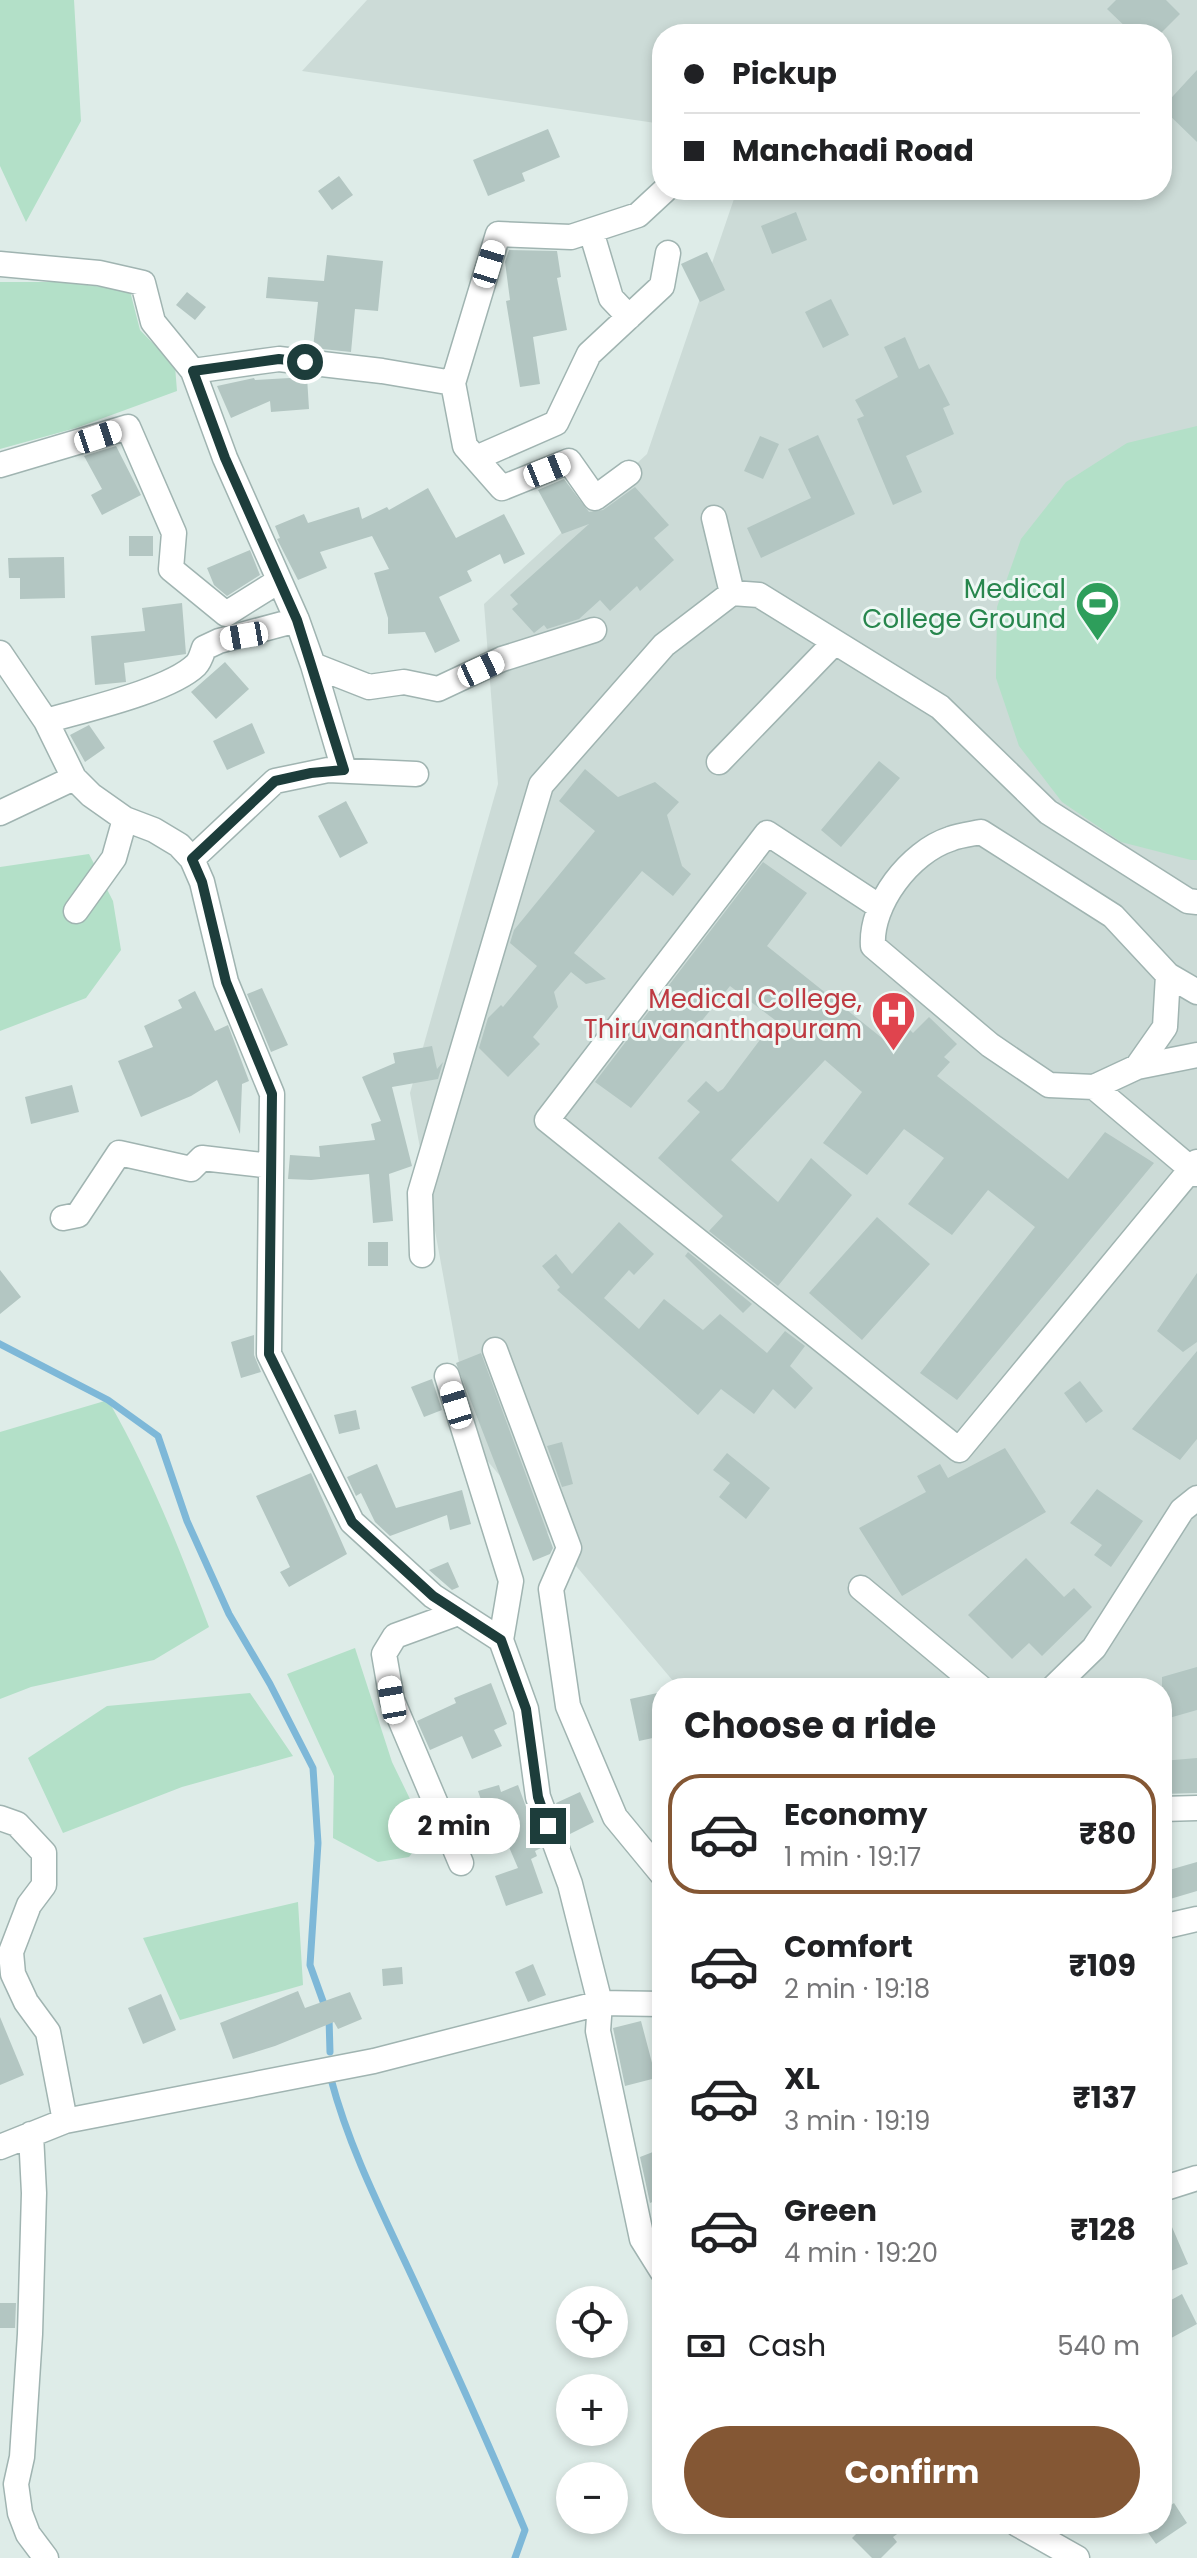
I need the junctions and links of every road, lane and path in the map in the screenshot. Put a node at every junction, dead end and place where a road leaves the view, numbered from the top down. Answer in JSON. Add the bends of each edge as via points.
{"nodes":[{"id":1,"x":654,"y":200,"type":"edge"},
{"id":2,"x":591,"y":231,"type":"junction"},
{"id":3,"x":668,"y":253,"type":"dead end"},
{"id":4,"x":0,"y":264,"type":"edge"},
{"id":5,"x":629,"y":317,"type":"junction"},
{"id":6,"x":193,"y":371,"type":"junction"},
{"id":7,"x":453,"y":383,"type":"junction"},
{"id":8,"x":476,"y":458,"type":"junction"},
{"id":9,"x":0,"y":465,"type":"edge"},
{"id":10,"x":629,"y":473,"type":"dead end"},
{"id":11,"x":714,"y":518,"type":"dead end"},
{"id":12,"x":277,"y":582,"type":"junction"},
{"id":13,"x":732,"y":593,"type":"junction"},
{"id":14,"x":297,"y":620,"type":"junction"},
{"id":15,"x":594,"y":630,"type":"dead end"},
{"id":16,"x":835,"y":642,"type":"junction"},
{"id":17,"x":0,"y":653,"type":"edge"},
{"id":18,"x":313,"y":665,"type":"junction"},
{"id":19,"x":46,"y":721,"type":"junction"},
{"id":20,"x":719,"y":762,"type":"dead end"},
{"id":21,"x":344,"y":770,"type":"junction"},
{"id":22,"x":416,"y":774,"type":"dead end"},
{"id":23,"x":74,"y":778,"type":"junction"},
{"id":24,"x":0,"y":813,"type":"edge"},
{"id":25,"x":125,"y":819,"type":"junction"},
{"id":26,"x":192,"y":859,"type":"junction"},
{"id":27,"x":1197,"y":902,"type":"edge"},
{"id":28,"x":880,"y":907,"type":"junction"},
{"id":29,"x":76,"y":911,"type":"dead end"},
{"id":30,"x":1168,"y":975,"type":"junction"},
{"id":31,"x":1197,"y":992,"type":"edge"},
{"id":32,"x":1197,"y":1055,"type":"edge"},
{"id":33,"x":1137,"y":1067,"type":"junction"},
{"id":34,"x":1094,"y":1087,"type":"junction"},
{"id":35,"x":271,"y":1166,"type":"junction"},
{"id":36,"x":1195,"y":1168,"type":"edge"},
{"id":37,"x":63,"y":1218,"type":"dead end"},
{"id":38,"x":422,"y":1255,"type":"dead end"},
{"id":39,"x":495,"y":1350,"type":"dead end"},
{"id":40,"x":447,"y":1376,"type":"dead end"},
{"id":41,"x":1197,"y":1498,"type":"edge"},
{"id":42,"x":861,"y":1588,"type":"dead end"},
{"id":43,"x":458,"y":1613,"type":"junction"},
{"id":44,"x":501,"y":1640,"type":"junction"},
{"id":45,"x":969,"y":1678,"type":"edge"},
{"id":46,"x":1063,"y":1678,"type":"edge"},
{"id":47,"x":1197,"y":1808,"type":"edge"},
{"id":48,"x":1172,"y":1809,"type":"edge"},
{"id":49,"x":0,"y":1818,"type":"edge"},
{"id":50,"x":652,"y":1862,"type":"edge"},
{"id":51,"x":461,"y":1863,"type":"dead end"},
{"id":52,"x":1197,"y":1919,"type":"edge"},
{"id":53,"x":1172,"y":1925,"type":"edge"},
{"id":54,"x":600,"y":2003,"type":"junction"},
{"id":55,"x":652,"y":2004,"type":"edge"},
{"id":56,"x":65,"y":2121,"type":"junction"},
{"id":57,"x":31,"y":2134,"type":"junction"},
{"id":58,"x":0,"y":2147,"type":"edge"},
{"id":59,"x":1197,"y":2178,"type":"edge"},
{"id":60,"x":1172,"y":2186,"type":"edge"},
{"id":61,"x":652,"y":2255,"type":"edge"},
{"id":62,"x":1035,"y":2534,"type":"edge"},
{"id":63,"x":46,"y":2558,"type":"edge"},
{"id":64,"x":1077,"y":2558,"type":"edge"}],
"edges":[{"from":1,"to":2,"type":"street","via":[[638,215]]},
{"from":2,"to":5,"type":"street","via":[[611,298]]},
{"from":2,"to":7,"type":"street","via":[[571,237],[498,234]]},
{"from":3,"to":5,"type":"street","via":[[662,286]]},
{"from":4,"to":6,"type":"street","via":[[99,273],[143,283],[153,322]]},
{"from":5,"to":8,"type":"street","via":[[589,354],[556,423]]},
{"from":6,"to":7,"type":"street","via":[[279,359]]},
{"from":6,"to":12,"type":"street"},
{"from":7,"to":8,"type":"street","via":[[465,446]]},
{"from":8,"to":10,"type":"street","via":[[502,488],[569,461],[595,498]]},
{"from":9,"to":12,"type":"street","via":[[128,427],[174,533],[171,569],[226,614]]},
{"from":11,"to":13,"type":"street"},
{"from":12,"to":14,"type":"street"},
{"from":13,"to":16,"type":"street","via":[[759,595]]},
{"from":13,"to":38,"type":"street","via":[[664,645],[541,785],[420,1193]]},
{"from":14,"to":18,"type":"street"},
{"from":14,"to":19,"type":"street","via":[[219,641],[204,648],[197,664],[177,677]]},
{"from":15,"to":18,"type":"street","via":[[502,659],[438,689],[404,682],[369,687]]},
{"from":16,"to":20,"type":"street"},
{"from":16,"to":27,"type":"street","via":[[940,707],[1048,812]]},
{"from":17,"to":19,"type":"street"},
{"from":18,"to":21,"type":"street"},
{"from":19,"to":23,"type":"street"},
{"from":21,"to":22,"type":"street"},
{"from":21,"to":26,"type":"street","via":[[275,781]]},
{"from":23,"to":24,"type":"street"},
{"from":23,"to":25,"type":"street"},
{"from":25,"to":26,"type":"street","via":[[172,840]]},
{"from":25,"to":29,"type":"street","via":[[114,858]]},
{"from":26,"to":35,"type":"street","via":[[226,982],[272,1094]]},
{"from":28,"to":30,"type":"street","via":[[907,867],[947,839],[981,832],[1113,916]]},
{"from":28,"to":34,"type":"street","via":[[873,946],[912,980],[990,1045],[1049,1085]]},
{"from":28,"to":36,"type":"street","via":[[767,833],[547,1120],[959,1450]]},
{"from":30,"to":31,"type":"street"},
{"from":30,"to":33,"type":"street","via":[[1165,1027]]},
{"from":32,"to":33,"type":"street"},
{"from":33,"to":34,"type":"street"},
{"from":34,"to":36,"type":"street"},
{"from":35,"to":37,"type":"street","via":[[202,1158],[191,1169],[119,1153],[78,1215]]},
{"from":35,"to":43,"type":"street","via":[[269,1354],[352,1522]]},
{"from":39,"to":50,"type":"street","via":[[569,1548],[551,1589],[568,1706],[615,1817]]},
{"from":40,"to":44,"type":"street","via":[[511,1581]]},
{"from":41,"to":46,"type":"street","via":[[1182,1510],[1094,1648]]},
{"from":42,"to":45,"type":"street"},
{"from":43,"to":44,"type":"street"},
{"from":43,"to":51,"type":"street","via":[[393,1637],[384,1654],[392,1700]]},
{"from":44,"to":54,"type":"street","via":[[526,1709],[538,1797],[570,1884]]},
{"from":47,"to":48,"type":"street"},
{"from":49,"to":56,"type":"street","via":[[17,1824],[44,1853],[44,1885],[29,1905],[11,1952],[13,1974],[48,2032]]},
{"from":52,"to":53,"type":"street"},
{"from":54,"to":55,"type":"street"},
{"from":54,"to":56,"type":"street","via":[[374,2061]]},
{"from":54,"to":61,"type":"street","via":[[598,2031],[642,2239]]},
{"from":56,"to":57,"type":"street"},
{"from":57,"to":58,"type":"street"},
{"from":57,"to":63,"type":"street","via":[[30,2334],[16,2484],[28,2534]]},
{"from":59,"to":60,"type":"street"},
{"from":62,"to":64,"type":"street"}]}
